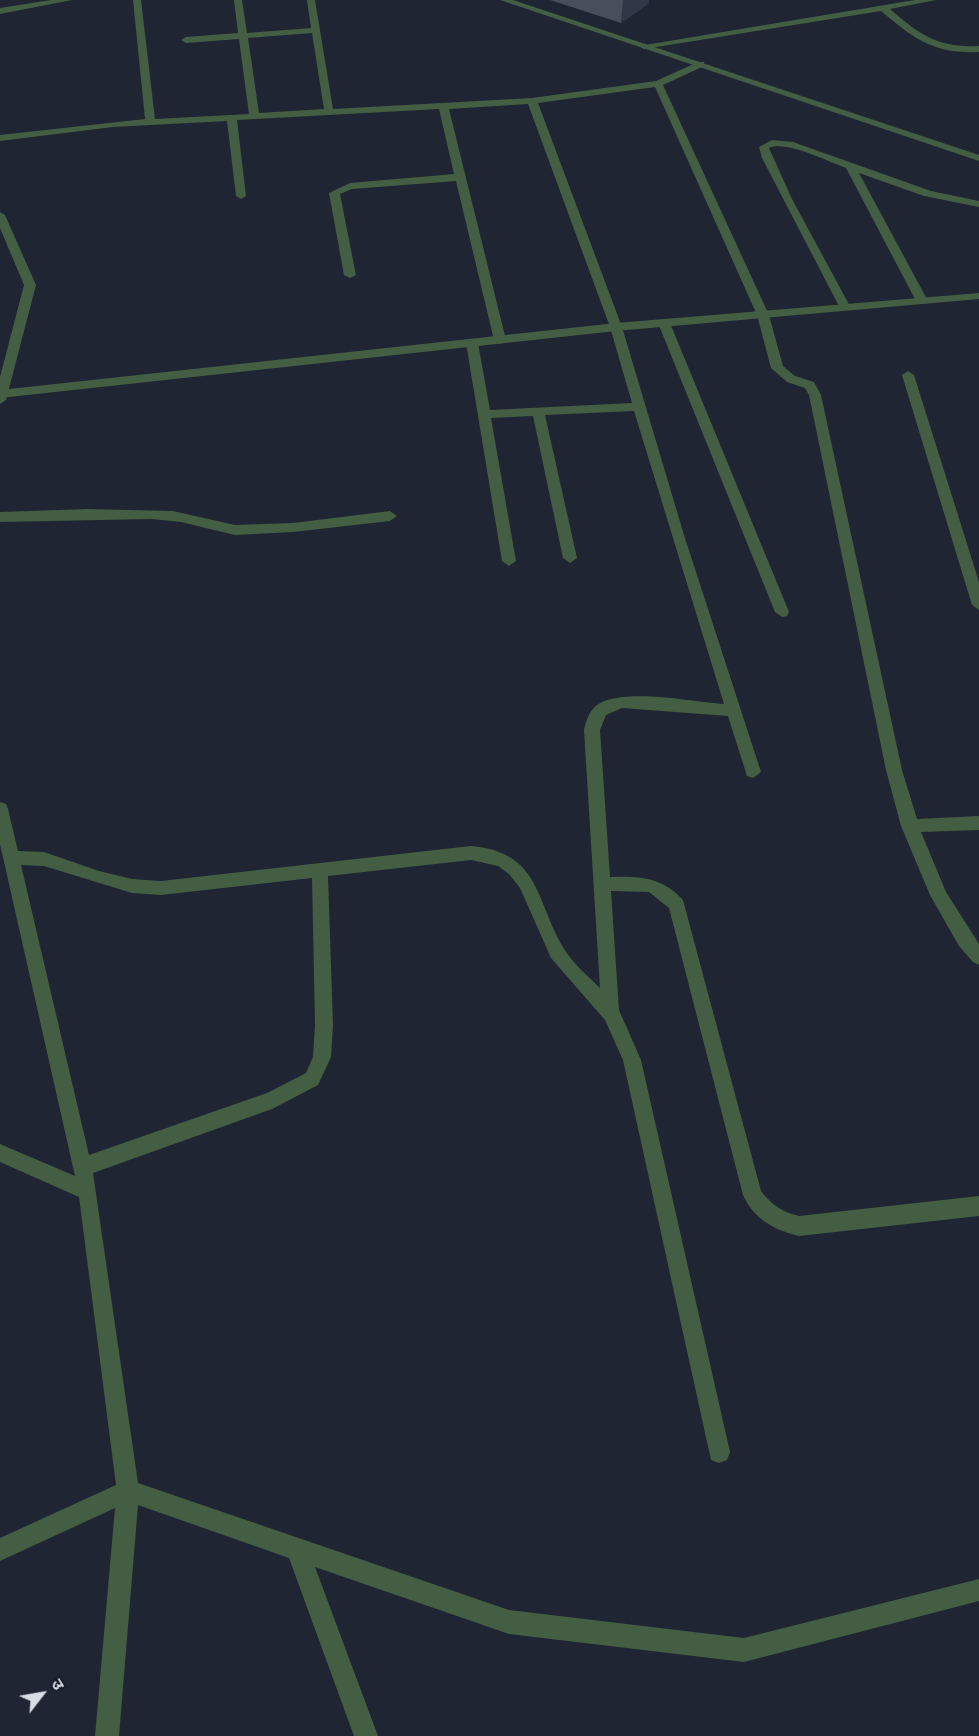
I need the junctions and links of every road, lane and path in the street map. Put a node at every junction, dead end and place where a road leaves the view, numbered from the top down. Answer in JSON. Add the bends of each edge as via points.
{"nodes":[{"id":1,"x":68,"y":0,"type":"edge"},
{"id":2,"x":137,"y":0,"type":"edge"},
{"id":3,"x":238,"y":0,"type":"edge"},
{"id":4,"x":311,"y":0,"type":"edge"},
{"id":5,"x":504,"y":0,"type":"edge"},
{"id":6,"x":932,"y":0,"type":"edge"},
{"id":7,"x":883,"y":8,"type":"junction"},
{"id":8,"x":0,"y":11,"type":"edge"},
{"id":9,"x":316,"y":30,"type":"junction"},
{"id":10,"x":244,"y":36,"type":"junction"},
{"id":11,"x":186,"y":40,"type":"dead end"},
{"id":12,"x":644,"y":46,"type":"junction"},
{"id":13,"x":979,"y":49,"type":"edge"},
{"id":14,"x":701,"y":64,"type":"junction"},
{"id":15,"x":658,"y":84,"type":"junction"},
{"id":16,"x":532,"y":101,"type":"junction"},
{"id":17,"x":443,"y":106,"type":"junction"},
{"id":18,"x":329,"y":112,"type":"junction"},
{"id":19,"x":254,"y":116,"type":"junction"},
{"id":20,"x":232,"y":118,"type":"junction"},
{"id":21,"x":150,"y":123,"type":"junction"},
{"id":22,"x":0,"y":138,"type":"edge"},
{"id":23,"x":979,"y":158,"type":"edge"},
{"id":24,"x":852,"y":166,"type":"junction"},
{"id":25,"x":461,"y":177,"type":"junction"},
{"id":26,"x":241,"y":196,"type":"dead end"},
{"id":27,"x":979,"y":204,"type":"edge"},
{"id":28,"x":0,"y":215,"type":"edge"},
{"id":29,"x":350,"y":275,"type":"dead end"},
{"id":30,"x":979,"y":296,"type":"edge"},
{"id":31,"x":922,"y":301,"type":"junction"},
{"id":32,"x":845,"y":308,"type":"junction"},
{"id":33,"x":763,"y":315,"type":"junction"},
{"id":34,"x":664,"y":323,"type":"junction"},
{"id":35,"x":616,"y":327,"type":"junction"},
{"id":36,"x":500,"y":340,"type":"junction"},
{"id":37,"x":472,"y":343,"type":"junction"},
{"id":38,"x":908,"y":375,"type":"dead end"},
{"id":39,"x":1,"y":396,"type":"edge"},
{"id":40,"x":639,"y":407,"type":"junction"},
{"id":41,"x":538,"y":411,"type":"junction"},
{"id":42,"x":484,"y":414,"type":"junction"},
{"id":43,"x":390,"y":516,"type":"dead end"},
{"id":44,"x":0,"y":517,"type":"edge"},
{"id":45,"x":570,"y":558,"type":"dead end"},
{"id":46,"x":509,"y":561,"type":"dead end"},
{"id":47,"x":979,"y":605,"type":"edge"},
{"id":48,"x":782,"y":612,"type":"dead end"},
{"id":49,"x":734,"y":711,"type":"junction"},
{"id":50,"x":753,"y":772,"type":"dead end"},
{"id":51,"x":0,"y":809,"type":"edge"},
{"id":52,"x":979,"y":823,"type":"edge"},
{"id":53,"x":909,"y":826,"type":"junction"},
{"id":54,"x":11,"y":858,"type":"junction"},
{"id":55,"x":321,"y":869,"type":"junction"},
{"id":56,"x":601,"y":884,"type":"junction"},
{"id":57,"x":979,"y":957,"type":"edge"},
{"id":58,"x":610,"y":1012,"type":"junction"},
{"id":59,"x":0,"y":1153,"type":"edge"},
{"id":60,"x":83,"y":1167,"type":"junction"},
{"id":61,"x":88,"y":1191,"type":"junction"},
{"id":62,"x":979,"y":1206,"type":"edge"},
{"id":63,"x":719,"y":1452,"type":"dead end"},
{"id":64,"x":128,"y":1491,"type":"junction"},
{"id":65,"x":297,"y":1548,"type":"junction"},
{"id":66,"x":0,"y":1550,"type":"edge"},
{"id":67,"x":979,"y":1590,"type":"edge"},
{"id":68,"x":107,"y":1736,"type":"edge"},
{"id":69,"x":366,"y":1736,"type":"edge"}],
"edges":[{"from":1,"to":8,"type":"street"},
{"from":2,"to":21,"type":"street"},
{"from":3,"to":10,"type":"street"},
{"from":4,"to":9,"type":"street"},
{"from":5,"to":12,"type":"street"},
{"from":6,"to":7,"type":"street"},
{"from":7,"to":12,"type":"street"},
{"from":7,"to":13,"type":"street","via":[[929,44],[949,50]]},
{"from":9,"to":10,"type":"street"},
{"from":9,"to":18,"type":"street"},
{"from":10,"to":11,"type":"street"},
{"from":10,"to":19,"type":"street"},
{"from":12,"to":14,"type":"street"},
{"from":14,"to":15,"type":"street"},
{"from":14,"to":23,"type":"street"},
{"from":15,"to":16,"type":"street"},
{"from":15,"to":33,"type":"street"},
{"from":16,"to":17,"type":"street"},
{"from":16,"to":35,"type":"street"},
{"from":17,"to":18,"type":"street"},
{"from":17,"to":25,"type":"street"},
{"from":18,"to":19,"type":"street"},
{"from":19,"to":20,"type":"street"},
{"from":20,"to":21,"type":"street"},
{"from":20,"to":26,"type":"street"},
{"from":21,"to":22,"type":"street"},
{"from":24,"to":27,"type":"street","via":[[928,194]]},
{"from":24,"to":31,"type":"street"},
{"from":24,"to":32,"type":"street","via":[[789,144],[772,143],[764,147]]},
{"from":25,"to":29,"type":"street","via":[[350,186],[334,193]]},
{"from":25,"to":36,"type":"street"},
{"from":28,"to":39,"type":"street","via":[[30,285]]},
{"from":30,"to":31,"type":"street"},
{"from":31,"to":32,"type":"street"},
{"from":32,"to":33,"type":"street"},
{"from":33,"to":34,"type":"street"},
{"from":33,"to":53,"type":"street","via":[[777,368],[791,379],[810,385],[815,395]]},
{"from":34,"to":35,"type":"street"},
{"from":34,"to":48,"type":"street"},
{"from":35,"to":36,"type":"street"},
{"from":35,"to":40,"type":"street"},
{"from":36,"to":37,"type":"street"},
{"from":37,"to":39,"type":"street"},
{"from":37,"to":42,"type":"street"},
{"from":38,"to":47,"type":"street"},
{"from":40,"to":41,"type":"street"},
{"from":40,"to":49,"type":"street"},
{"from":41,"to":42,"type":"street"},
{"from":41,"to":45,"type":"street"},
{"from":42,"to":46,"type":"street"},
{"from":43,"to":44,"type":"street","via":[[250,530],[211,527],[177,516],[151,514]]},
{"from":49,"to":50,"type":"street"},
{"from":49,"to":56,"type":"street","via":[[622,702],[595,715],[592,730]]},
{"from":51,"to":54,"type":"street"},
{"from":52,"to":53,"type":"street"},
{"from":53,"to":57,"type":"street","via":[[955,925]]},
{"from":54,"to":55,"type":"street","via":[[44,859],[99,878],[161,888]]},
{"from":54,"to":60,"type":"street"},
{"from":55,"to":58,"type":"street","via":[[471,853],[502,859],[519,873],[531,892],[566,966]]},
{"from":55,"to":60,"type":"street","via":[[324,1025],[322,1057],[312,1079],[272,1100]]},
{"from":56,"to":58,"type":"street"},
{"from":56,"to":62,"type":"street","via":[[650,884],[666,891],[677,905],[753,1195],[763,1211],[799,1226]]},
{"from":58,"to":63,"type":"street","via":[[632,1060]]},
{"from":59,"to":61,"type":"street"},
{"from":60,"to":61,"type":"street"},
{"from":61,"to":64,"type":"street"},
{"from":64,"to":65,"type":"street"},
{"from":64,"to":66,"type":"street"},
{"from":64,"to":68,"type":"street"},
{"from":65,"to":67,"type":"street","via":[[509,1622],[744,1650]]},
{"from":65,"to":69,"type":"street"}]}
